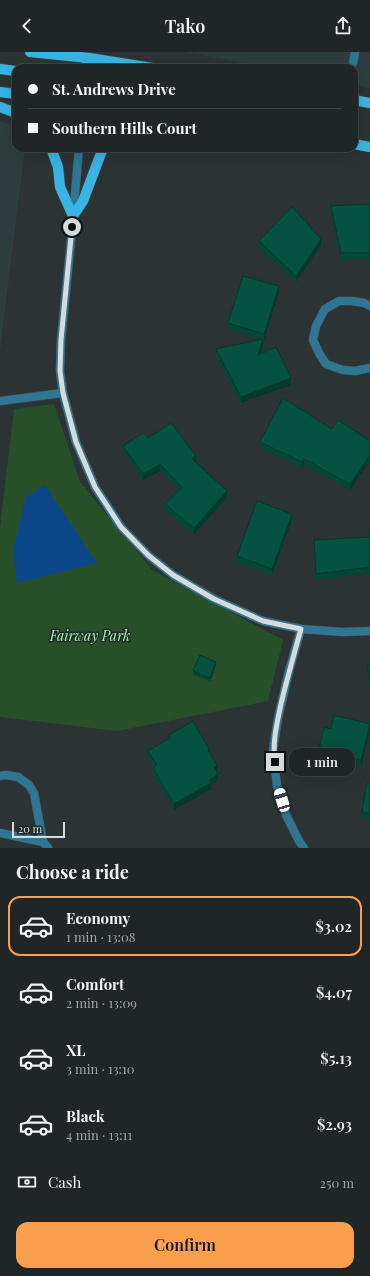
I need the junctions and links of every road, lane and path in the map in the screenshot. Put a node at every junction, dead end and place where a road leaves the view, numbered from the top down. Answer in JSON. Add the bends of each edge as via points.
{"nodes":[{"id":1,"x":30,"y":52,"type":"edge"},
{"id":2,"x":355,"y":52,"type":"edge"},
{"id":3,"x":89,"y":58,"type":"junction"},
{"id":4,"x":353,"y":63,"type":"dead end"},
{"id":5,"x":86,"y":64,"type":"edge"},
{"id":6,"x":127,"y":64,"type":"edge"},
{"id":7,"x":0,"y":70,"type":"edge"},
{"id":8,"x":12,"y":71,"type":"edge"},
{"id":9,"x":0,"y":92,"type":"edge"},
{"id":10,"x":12,"y":94,"type":"edge"},
{"id":11,"x":358,"y":101,"type":"edge"},
{"id":12,"x":370,"y":103,"type":"edge"},
{"id":13,"x":358,"y":106,"type":"edge"},
{"id":14,"x":0,"y":107,"type":"edge"},
{"id":15,"x":370,"y":108,"type":"edge"},
{"id":16,"x":12,"y":112,"type":"edge"},
{"id":17,"x":358,"y":145,"type":"edge"},
{"id":18,"x":370,"y":147,"type":"edge"},
{"id":19,"x":52,"y":152,"type":"edge"},
{"id":20,"x":79,"y":152,"type":"edge"},
{"id":21,"x":101,"y":152,"type":"edge"},
{"id":22,"x":73,"y":216,"type":"junction"},
{"id":23,"x":370,"y":306,"type":"edge"},
{"id":24,"x":370,"y":368,"type":"edge"},
{"id":25,"x":63,"y":393,"type":"junction"},
{"id":26,"x":0,"y":402,"type":"edge"},
{"id":27,"x":301,"y":629,"type":"junction"},
{"id":28,"x":370,"y":631,"type":"edge"},
{"id":29,"x":0,"y":776,"type":"edge"},
{"id":30,"x":0,"y":833,"type":"edge"},
{"id":31,"x":45,"y":845,"type":"edge"},
{"id":32,"x":304,"y":848,"type":"edge"}],
"edges":[{"from":1,"to":3,"type":"main road"},
{"from":2,"to":4,"type":"street"},
{"from":3,"to":5,"type":"main road"},
{"from":3,"to":6,"type":"main road"},
{"from":7,"to":8,"type":"main road"},
{"from":9,"to":10,"type":"main road"},
{"from":11,"to":12,"type":"main road"},
{"from":13,"to":15,"type":"main road"},
{"from":14,"to":16,"type":"main road"},
{"from":17,"to":18,"type":"main road"},
{"from":19,"to":22,"type":"main road","via":[[58,167],[60,187]]},
{"from":20,"to":22,"type":"street"},
{"from":21,"to":22,"type":"main road","via":[[83,201]]},
{"from":22,"to":25,"type":"street","via":[[61,340],[60,371]]},
{"from":23,"to":24,"type":"street","via":[[352,301],[338,301],[325,309],[316,326],[313,340],[326,364],[343,370]]},
{"from":25,"to":26,"type":"street"},
{"from":25,"to":27,"type":"street","via":[[76,442],[95,487],[121,527],[148,555],[173,575],[214,599],[263,621]]},
{"from":27,"to":28,"type":"street"},
{"from":27,"to":32,"type":"street","via":[[278,718],[273,750],[277,786],[286,815]]},
{"from":29,"to":31,"type":"street","via":[[18,777],[29,785],[34,793]]},
{"from":30,"to":31,"type":"street"}]}
